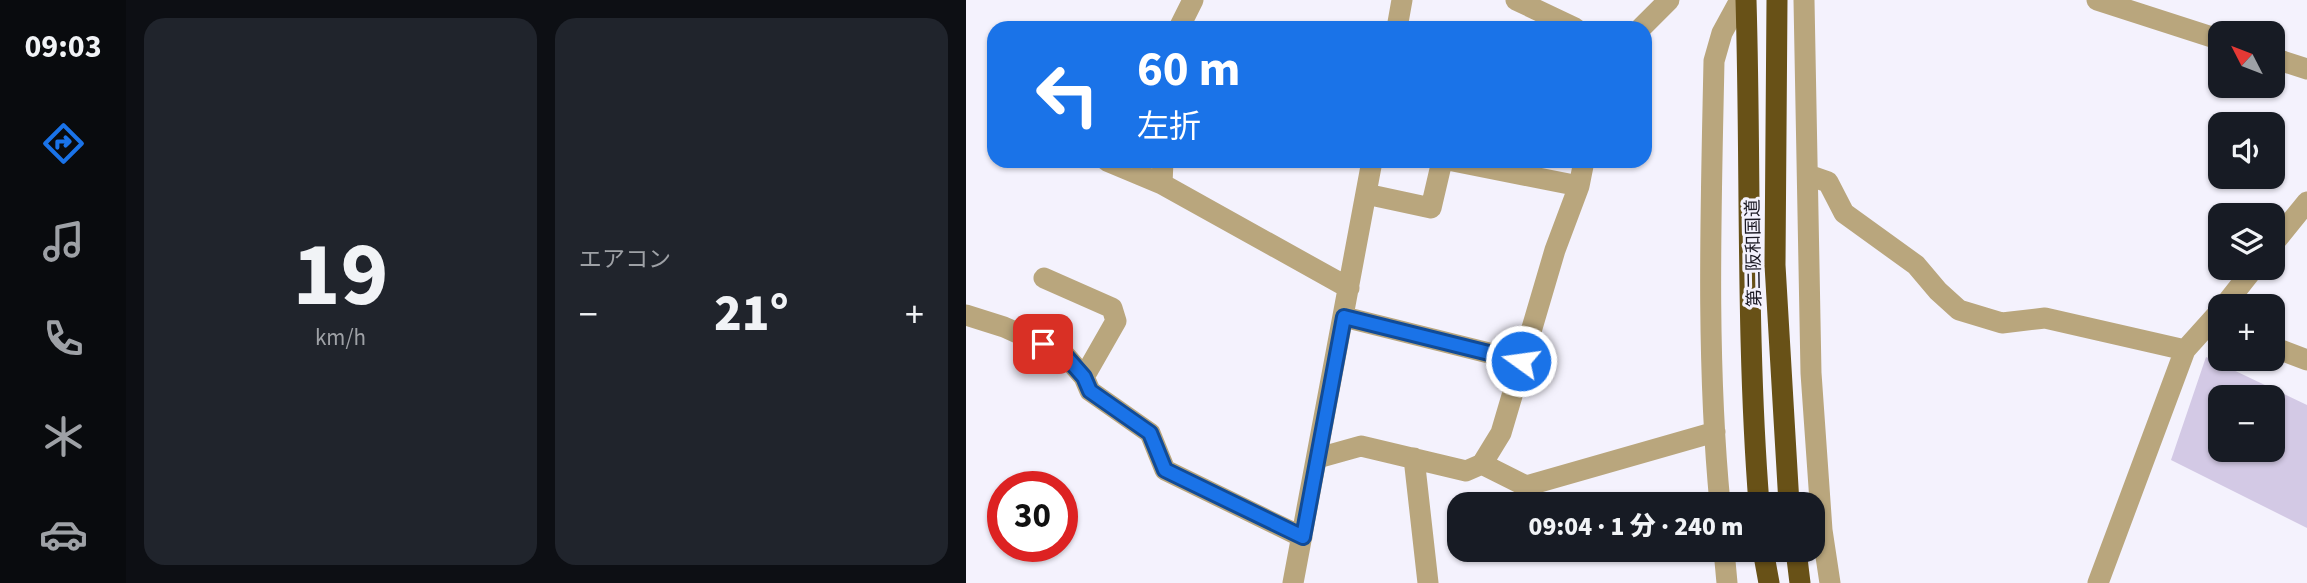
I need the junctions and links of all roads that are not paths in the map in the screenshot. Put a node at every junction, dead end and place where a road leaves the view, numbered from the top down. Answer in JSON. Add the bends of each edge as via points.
{"nodes":[{"id":1,"x":1193,"y":0,"type":"edge"},
{"id":2,"x":1402,"y":0,"type":"edge"},
{"id":3,"x":1516,"y":0,"type":"edge"},
{"id":4,"x":1669,"y":0,"type":"edge"},
{"id":5,"x":1740,"y":0,"type":"edge"},
{"id":6,"x":1745,"y":0,"type":"edge"},
{"id":7,"x":1777,"y":0,"type":"edge"},
{"id":8,"x":1804,"y":0,"type":"edge"},
{"id":9,"x":2097,"y":0,"type":"edge"},
{"id":10,"x":2136,"y":5,"type":"edge"},
{"id":11,"x":1182,"y":21,"type":"edge"},
{"id":12,"x":1398,"y":21,"type":"edge"},
{"id":13,"x":1560,"y":21,"type":"edge"},
{"id":14,"x":1648,"y":21,"type":"edge"},
{"id":15,"x":2208,"y":35,"type":"edge"},
{"id":16,"x":2286,"y":62,"type":"edge"},
{"id":17,"x":2307,"y":69,"type":"edge"},
{"id":18,"x":1124,"y":168,"type":"edge"},
{"id":19,"x":1163,"y":168,"type":"edge"},
{"id":20,"x":1371,"y":168,"type":"edge"},
{"id":21,"x":1441,"y":168,"type":"edge"},
{"id":22,"x":1488,"y":168,"type":"edge"},
{"id":23,"x":1583,"y":168,"type":"edge"},
{"id":24,"x":1808,"y":175,"type":"junction"},
{"id":25,"x":1162,"y":184,"type":"junction"},
{"id":26,"x":1579,"y":186,"type":"junction"},
{"id":27,"x":1366,"y":194,"type":"junction"},
{"id":28,"x":2307,"y":202,"type":"edge"},
{"id":29,"x":2285,"y":229,"type":"edge"},
{"id":30,"x":1044,"y":278,"type":"dead end"},
{"id":31,"x":1349,"y":288,"type":"junction"},
{"id":32,"x":966,"y":315,"type":"edge"},
{"id":33,"x":1344,"y":317,"type":"junction"},
{"id":34,"x":2208,"y":327,"type":"edge"},
{"id":35,"x":2185,"y":350,"type":"junction"},
{"id":36,"x":2285,"y":352,"type":"edge"},
{"id":37,"x":2307,"y":360,"type":"edge"},
{"id":38,"x":1521,"y":361,"type":"junction"},
{"id":39,"x":1084,"y":377,"type":"junction"},
{"id":40,"x":1715,"y":432,"type":"junction"},
{"id":41,"x":1318,"y":458,"type":"junction"},
{"id":42,"x":1413,"y":458,"type":"junction"},
{"id":43,"x":1482,"y":464,"type":"junction"},
{"id":44,"x":1719,"y":492,"type":"edge"},
{"id":45,"x":1758,"y":492,"type":"edge"},
{"id":46,"x":1788,"y":492,"type":"edge"},
{"id":47,"x":1303,"y":537,"type":"junction"},
{"id":48,"x":1725,"y":562,"type":"edge"},
{"id":49,"x":1765,"y":562,"type":"edge"},
{"id":50,"x":1797,"y":562,"type":"edge"},
{"id":51,"x":1293,"y":583,"type":"edge"},
{"id":52,"x":1428,"y":583,"type":"edge"},
{"id":53,"x":1727,"y":583,"type":"edge"},
{"id":54,"x":1769,"y":583,"type":"edge"},
{"id":55,"x":1800,"y":583,"type":"edge"},
{"id":56,"x":1830,"y":583,"type":"edge"},
{"id":57,"x":2098,"y":583,"type":"edge"}],
"edges":[{"from":1,"to":11,"type":"street"},
{"from":2,"to":12,"type":"street"},
{"from":3,"to":13,"type":"street"},
{"from":4,"to":14,"type":"street"},
{"from":5,"to":40,"type":"street","via":[[1722,33],[1714,61],[1710,246]]},
{"from":6,"to":45,"type":"highway","name":"第二阪和国道","via":[[1752,409]]},
{"from":7,"to":46,"type":"highway","name":"第二阪和国道","via":[[1775,265]]},
{"from":8,"to":24,"type":"street"},
{"from":9,"to":10,"type":"street"},
{"from":10,"to":15,"type":"street"},
{"from":16,"to":17,"type":"street"},
{"from":18,"to":25,"type":"street"},
{"from":19,"to":25,"type":"street"},
{"from":20,"to":27,"type":"street"},
{"from":21,"to":27,"type":"street","via":[[1431,208]]},
{"from":22,"to":26,"type":"street"},
{"from":23,"to":26,"type":"street"},
{"from":24,"to":35,"type":"street","via":[[1828,182],[1844,213],[1916,265],[1959,310],[2002,323],[2045,318]]},
{"from":24,"to":56,"type":"street","via":[[1811,373]]},
{"from":25,"to":31,"type":"street"},
{"from":26,"to":38,"type":"street"},
{"from":27,"to":31,"type":"street"},
{"from":28,"to":29,"type":"street"},
{"from":30,"to":39,"type":"street","via":[[1112,308],[1116,321]]},
{"from":31,"to":33,"type":"street"},
{"from":32,"to":39,"type":"street","via":[[1063,353]]},
{"from":33,"to":38,"type":"street"},
{"from":33,"to":41,"type":"street"},
{"from":34,"to":35,"type":"street"},
{"from":35,"to":57,"type":"street"},
{"from":36,"to":37,"type":"street"},
{"from":38,"to":43,"type":"street","via":[[1501,433]]},
{"from":39,"to":47,"type":"street","via":[[1090,391],[1150,433],[1165,470]]},
{"from":40,"to":43,"type":"street","via":[[1526,486]]},
{"from":40,"to":44,"type":"street"},
{"from":41,"to":42,"type":"street","via":[[1361,446]]},
{"from":41,"to":47,"type":"street"},
{"from":42,"to":43,"type":"street","via":[[1466,471]]},
{"from":42,"to":52,"type":"street"},
{"from":47,"to":51,"type":"street"},
{"from":48,"to":53,"type":"street"},
{"from":49,"to":54,"type":"highway"},
{"from":50,"to":55,"type":"highway"}]}
